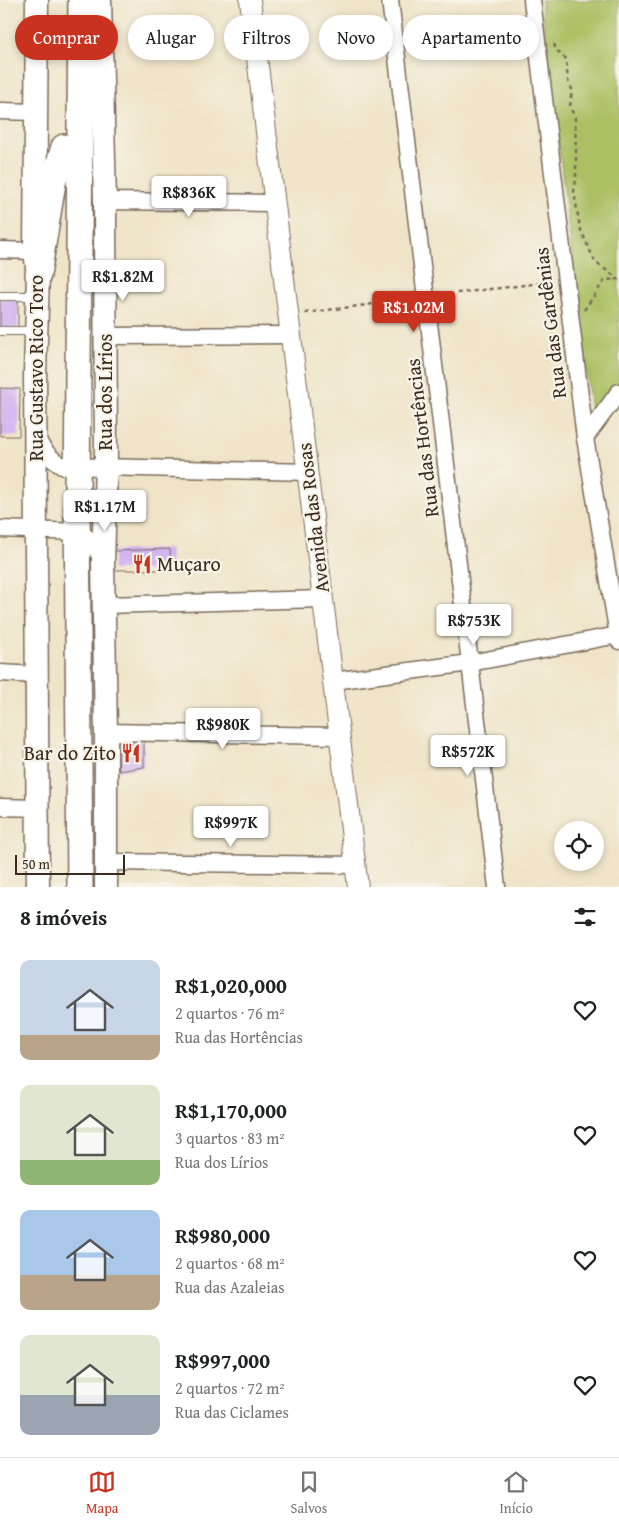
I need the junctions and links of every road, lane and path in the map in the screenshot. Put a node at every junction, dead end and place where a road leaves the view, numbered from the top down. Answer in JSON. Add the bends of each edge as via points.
{"nodes":[{"id":1,"x":37,"y":0,"type":"edge"},
{"id":2,"x":64,"y":0,"type":"edge"},
{"id":3,"x":81,"y":0,"type":"edge"},
{"id":4,"x":100,"y":0,"type":"edge"},
{"id":5,"x":250,"y":0,"type":"edge"},
{"id":6,"x":390,"y":0,"type":"edge"},
{"id":7,"x":532,"y":0,"type":"edge"},
{"id":8,"x":554,"y":44,"type":"dead end"},
{"id":9,"x":0,"y":111,"type":"edge"},
{"id":10,"x":35,"y":112,"type":"junction"},
{"id":11,"x":64,"y":147,"type":"junction"},
{"id":12,"x":104,"y":201,"type":"junction"},
{"id":13,"x":274,"y":203,"type":"junction"},
{"id":14,"x":0,"y":250,"type":"edge"},
{"id":15,"x":37,"y":274,"type":"junction"},
{"id":16,"x":617,"y":279,"type":"edge"},
{"id":17,"x":0,"y":296,"type":"edge"},
{"id":18,"x":572,"y":329,"type":"junction"},
{"id":19,"x":0,"y":331,"type":"edge"},
{"id":20,"x":36,"y":331,"type":"junction"},
{"id":21,"x":292,"y":335,"type":"junction"},
{"id":22,"x":105,"y":336,"type":"junction"},
{"id":23,"x":619,"y":392,"type":"edge"},
{"id":24,"x":35,"y":436,"type":"junction"},
{"id":25,"x":585,"y":438,"type":"junction"},
{"id":26,"x":70,"y":466,"type":"junction"},
{"id":27,"x":106,"y":466,"type":"junction"},
{"id":28,"x":308,"y":472,"type":"junction"},
{"id":29,"x":0,"y":529,"type":"edge"},
{"id":30,"x":36,"y":531,"type":"junction"},
{"id":31,"x":70,"y":532,"type":"junction"},
{"id":32,"x":103,"y":563,"type":"junction"},
{"id":33,"x":323,"y":599,"type":"junction"},
{"id":34,"x":104,"y":605,"type":"junction"},
{"id":35,"x":619,"y":637,"type":"edge"},
{"id":36,"x":470,"y":662,"type":"junction"},
{"id":37,"x":0,"y":673,"type":"edge"},
{"id":38,"x":37,"y":675,"type":"junction"},
{"id":39,"x":333,"y":682,"type":"junction"},
{"id":40,"x":106,"y":732,"type":"junction"},
{"id":41,"x":340,"y":736,"type":"junction"},
{"id":42,"x":0,"y":807,"type":"edge"},
{"id":43,"x":38,"y":808,"type":"junction"},
{"id":44,"x":106,"y":862,"type":"junction"},
{"id":45,"x":355,"y":865,"type":"junction"},
{"id":46,"x":38,"y":887,"type":"edge"},
{"id":47,"x":64,"y":887,"type":"edge"},
{"id":48,"x":80,"y":887,"type":"edge"},
{"id":49,"x":106,"y":887,"type":"edge"},
{"id":50,"x":358,"y":887,"type":"edge"},
{"id":51,"x":497,"y":887,"type":"edge"}],
"edges":[{"from":1,"to":10,"type":"main road","name":"Rua Gustavo Rico Toro"},
{"from":2,"to":11,"type":"main road"},
{"from":3,"to":26,"type":"main road"},
{"from":4,"to":12,"type":"main road","name":"Rua dos Lírios"},
{"from":5,"to":13,"type":"street","name":"Avenida das Rosas"},
{"from":6,"to":36,"type":"street","name":"Rua das Hortências"},
{"from":7,"to":18,"type":"street","name":"Rua das Gardênias"},
{"from":8,"to":16,"type":"path","via":[[566,59],[572,89],[570,107],[575,117],[576,152],[574,191],[580,228],[595,262]]},
{"from":9,"to":10,"type":"street"},
{"from":10,"to":15,"type":"main road","name":"Rua Gustavo Rico Toro"},
{"from":11,"to":15,"type":"main road","via":[[53,183]]},
{"from":11,"to":26,"type":"main road"},
{"from":12,"to":13,"type":"street"},
{"from":12,"to":22,"type":"main road","name":"Rua dos Lírios"},
{"from":13,"to":21,"type":"street","name":"Avenida das Rosas"},
{"from":14,"to":15,"type":"street"},
{"from":15,"to":17,"type":"lane"},
{"from":15,"to":20,"type":"main road","name":"Rua Gustavo Rico Toro"},
{"from":16,"to":18,"type":"path","via":[[605,280]]},
{"from":18,"to":25,"type":"street","name":"Rua das Gardênias"},
{"from":19,"to":20,"type":"lane"},
{"from":20,"to":24,"type":"main road","name":"Rua Gustavo Rico Toro"},
{"from":21,"to":22,"type":"street"},
{"from":21,"to":28,"type":"street","name":"Avenida das Rosas"},
{"from":22,"to":27,"type":"main road","name":"Rua dos Lírios"},
{"from":23,"to":25,"type":"street"},
{"from":24,"to":26,"type":"street","via":[[50,458]]},
{"from":24,"to":30,"type":"main road","name":"Rua Gustavo Rico Toro"},
{"from":25,"to":35,"type":"street","name":"Rua das Gardênias"},
{"from":26,"to":27,"type":"street"},
{"from":26,"to":31,"type":"main road"},
{"from":27,"to":28,"type":"street"},
{"from":27,"to":32,"type":"main road","name":"Rua dos Lírios"},
{"from":28,"to":33,"type":"street","name":"Avenida das Rosas"},
{"from":29,"to":30,"type":"street"},
{"from":30,"to":31,"type":"street"},
{"from":30,"to":38,"type":"main road","name":"Rua Gustavo Rico Toro"},
{"from":31,"to":32,"type":"street","via":[[87,536]]},
{"from":31,"to":47,"type":"main road"},
{"from":31,"to":48,"type":"main road"},
{"from":32,"to":34,"type":"main road","name":"Rua dos Lírios"},
{"from":33,"to":34,"type":"street"},
{"from":33,"to":39,"type":"street","name":"Avenida das Rosas"},
{"from":34,"to":40,"type":"main road","name":"Rua dos Lírios"},
{"from":35,"to":36,"type":"street"},
{"from":36,"to":39,"type":"street"},
{"from":36,"to":51,"type":"street","name":"Rua das Hortências"},
{"from":37,"to":38,"type":"street"},
{"from":38,"to":43,"type":"main road","name":"Rua Gustavo Rico Toro"},
{"from":39,"to":41,"type":"street","name":"Avenida das Rosas"},
{"from":40,"to":41,"type":"street"},
{"from":40,"to":44,"type":"main road","name":"Rua dos Lírios"},
{"from":41,"to":45,"type":"street","name":"Avenida das Rosas"},
{"from":42,"to":43,"type":"street"},
{"from":43,"to":46,"type":"main road","name":"Rua Gustavo Rico Toro"},
{"from":44,"to":45,"type":"street"},
{"from":44,"to":49,"type":"main road","name":"Rua dos Lírios"},
{"from":45,"to":50,"type":"street","name":"Avenida das Rosas"}]}
